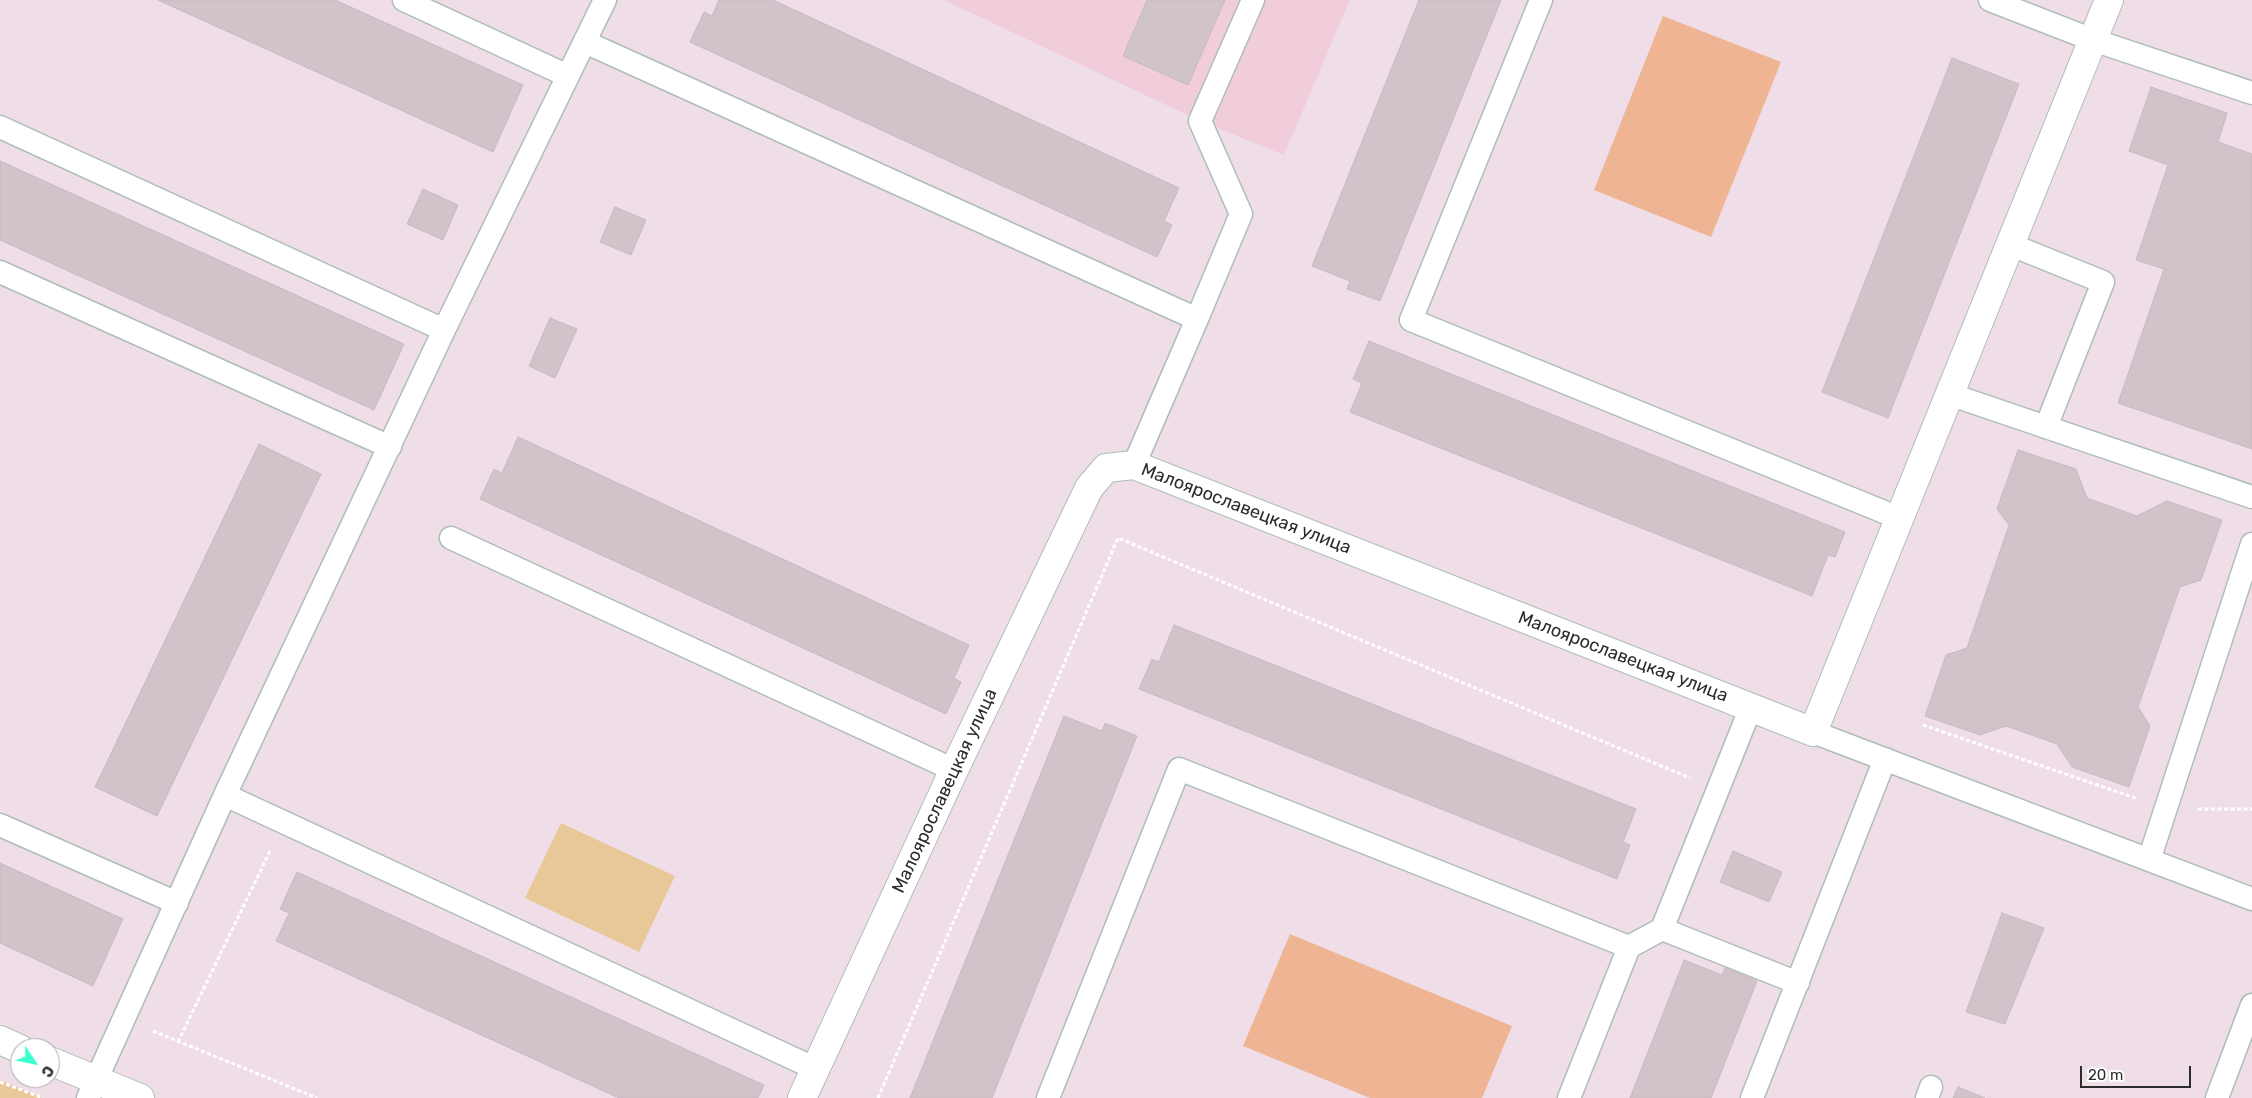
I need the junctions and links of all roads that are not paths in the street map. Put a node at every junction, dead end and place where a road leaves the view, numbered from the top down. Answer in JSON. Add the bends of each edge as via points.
{"nodes":[{"id":1,"x":404,"y":0,"type":"edge"},
{"id":2,"x":604,"y":0,"type":"edge"},
{"id":3,"x":1253,"y":0,"type":"edge"},
{"id":4,"x":1541,"y":0,"type":"edge"},
{"id":5,"x":1990,"y":0,"type":"edge"},
{"id":6,"x":2109,"y":0,"type":"edge"},
{"id":7,"x":2093,"y":40,"type":"junction"},
{"id":8,"x":584,"y":42,"type":"junction"},
{"id":9,"x":568,"y":76,"type":"junction"},
{"id":10,"x":2252,"y":93,"type":"edge"},
{"id":11,"x":0,"y":127,"type":"edge"},
{"id":12,"x":2009,"y":244,"type":"junction"},
{"id":13,"x":0,"y":272,"type":"edge"},
{"id":14,"x":1197,"y":320,"type":"junction"},
{"id":15,"x":444,"y":330,"type":"junction"},
{"id":16,"x":1949,"y":394,"type":"junction"},
{"id":17,"x":2046,"y":427,"type":"junction"},
{"id":18,"x":390,"y":447,"type":"junction"},
{"id":19,"x":1134,"y":465,"type":"junction"},
{"id":20,"x":2252,"y":497,"type":"edge"},
{"id":21,"x":1899,"y":518,"type":"junction"},
{"id":22,"x":451,"y":538,"type":"dead end"},
{"id":23,"x":2252,"y":544,"type":"edge"},
{"id":24,"x":1751,"y":707,"type":"junction"},
{"id":25,"x":1813,"y":732,"type":"junction"},
{"id":26,"x":1886,"y":759,"type":"junction"},
{"id":27,"x":954,"y":770,"type":"junction"},
{"id":28,"x":225,"y":795,"type":"junction"},
{"id":29,"x":0,"y":825,"type":"edge"},
{"id":30,"x":2150,"y":860,"type":"junction"},
{"id":31,"x":177,"y":903,"type":"junction"},
{"id":32,"x":2246,"y":903,"type":"edge"},
{"id":33,"x":1662,"y":929,"type":"junction"},
{"id":34,"x":1629,"y":947,"type":"junction"},
{"id":35,"x":1798,"y":983,"type":"junction"},
{"id":36,"x":2252,"y":1005,"type":"edge"},
{"id":37,"x":60,"y":1068,"type":"edge"},
{"id":38,"x":816,"y":1070,"type":"junction"},
{"id":39,"x":92,"y":1089,"type":"edge"},
{"id":40,"x":140,"y":1098,"type":"edge"},
{"id":41,"x":802,"y":1098,"type":"edge"},
{"id":42,"x":1048,"y":1098,"type":"edge"},
{"id":43,"x":1569,"y":1098,"type":"edge"},
{"id":44,"x":1752,"y":1098,"type":"edge"},
{"id":45,"x":2217,"y":1098,"type":"edge"}],
"edges":[{"from":1,"to":9,"type":"lane"},
{"from":2,"to":8,"type":"lane"},
{"from":3,"to":14,"type":"lane","via":[[1200,121],[1241,214]]},
{"from":4,"to":21,"type":"lane","via":[[1411,320]]},
{"from":5,"to":7,"type":"lane"},
{"from":6,"to":7,"type":"street"},
{"from":7,"to":10,"type":"lane"},
{"from":7,"to":12,"type":"street"},
{"from":8,"to":9,"type":"lane"},
{"from":8,"to":14,"type":"lane"},
{"from":9,"to":15,"type":"lane"},
{"from":11,"to":15,"type":"lane"},
{"from":12,"to":16,"type":"street"},
{"from":12,"to":17,"type":"lane","via":[[2103,282]]},
{"from":13,"to":18,"type":"lane"},
{"from":14,"to":19,"type":"lane"},
{"from":15,"to":18,"type":"lane"},
{"from":16,"to":17,"type":"lane"},
{"from":16,"to":21,"type":"street"},
{"from":17,"to":20,"type":"lane"},
{"from":18,"to":28,"type":"lane"},
{"from":19,"to":24,"type":"street","name":"Малоярославецкая улица"},
{"from":19,"to":27,"type":"street","name":"Малоярославецкая улица","via":[[1106,468],[1089,488]]},
{"from":21,"to":25,"type":"street"},
{"from":22,"to":27,"type":"lane"},
{"from":23,"to":30,"type":"lane"},
{"from":24,"to":25,"type":"street","name":"Малоярославецкая улица"},
{"from":24,"to":33,"type":"lane"},
{"from":25,"to":26,"type":"lane"},
{"from":26,"to":30,"type":"lane"},
{"from":26,"to":35,"type":"lane"},
{"from":27,"to":38,"type":"street","name":"Малоярославецкая улица"},
{"from":28,"to":31,"type":"lane"},
{"from":28,"to":38,"type":"lane"},
{"from":29,"to":31,"type":"lane"},
{"from":30,"to":32,"type":"lane"},
{"from":31,"to":39,"type":"lane"},
{"from":33,"to":34,"type":"lane"},
{"from":33,"to":35,"type":"lane"},
{"from":34,"to":42,"type":"lane","via":[[1179,769]]},
{"from":34,"to":43,"type":"lane"},
{"from":35,"to":44,"type":"lane"},
{"from":36,"to":45,"type":"lane"},
{"from":37,"to":39,"type":"street"},
{"from":38,"to":41,"type":"street","name":"Малоярославецкая улица"},
{"from":39,"to":40,"type":"street"}]}
